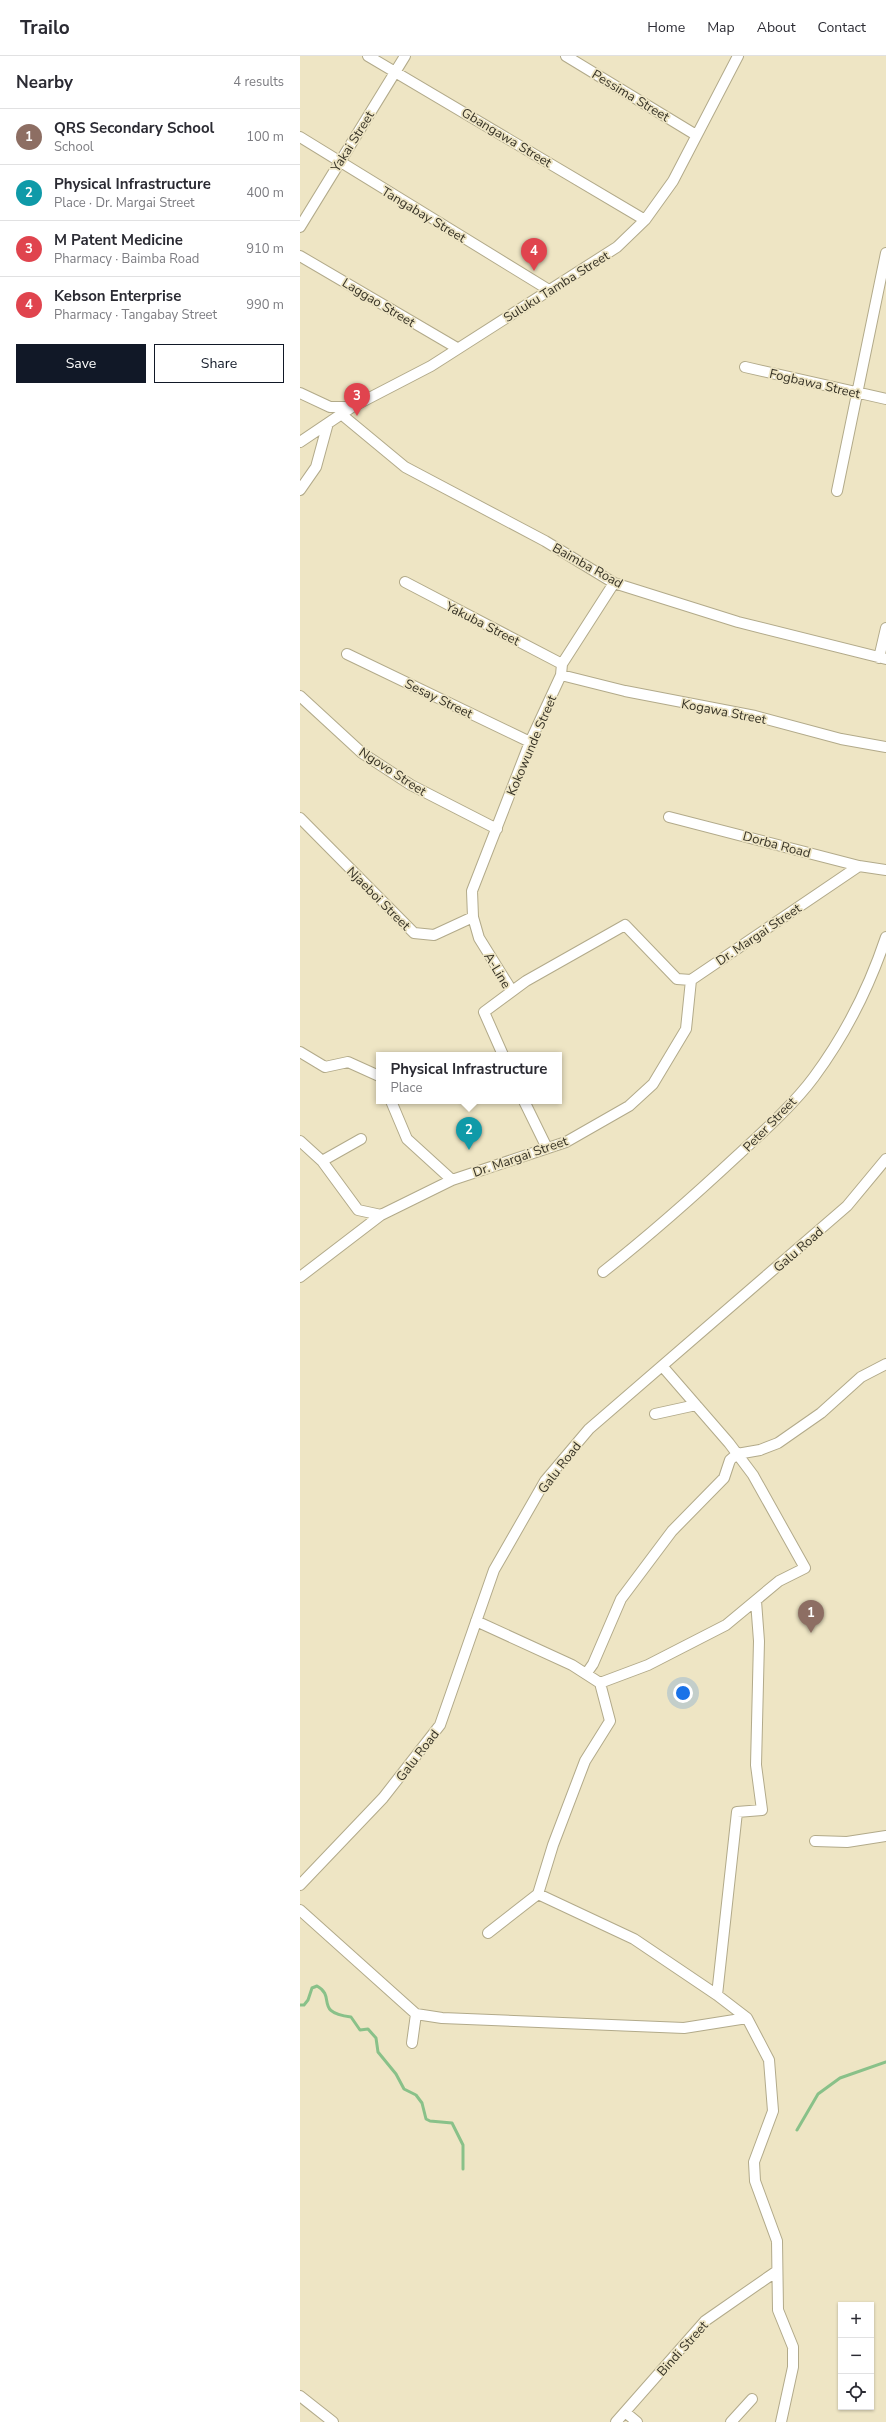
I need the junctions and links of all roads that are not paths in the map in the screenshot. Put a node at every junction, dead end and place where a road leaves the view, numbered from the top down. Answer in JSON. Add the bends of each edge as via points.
{"nodes":[{"id":1,"x":368,"y":56,"type":"edge"},
{"id":2,"x":405,"y":56,"type":"edge"},
{"id":3,"x":566,"y":56,"type":"edge"},
{"id":4,"x":738,"y":56,"type":"edge"},
{"id":5,"x":395,"y":72,"type":"junction"},
{"id":6,"x":696,"y":135,"type":"junction"},
{"id":7,"x":300,"y":137,"type":"edge"},
{"id":8,"x":339,"y":161,"type":"junction"},
{"id":9,"x":645,"y":220,"type":"junction"},
{"id":10,"x":300,"y":228,"type":"edge"},
{"id":11,"x":886,"y":253,"type":"edge"},
{"id":12,"x":300,"y":256,"type":"edge"},
{"id":13,"x":549,"y":290,"type":"junction"},
{"id":14,"x":457,"y":348,"type":"junction"},
{"id":15,"x":745,"y":367,"type":"dead end"},
{"id":16,"x":300,"y":393,"type":"edge"},
{"id":17,"x":857,"y":393,"type":"junction"},
{"id":18,"x":886,"y":399,"type":"edge"},
{"id":19,"x":352,"y":407,"type":"junction"},
{"id":20,"x":341,"y":414,"type":"junction"},
{"id":21,"x":328,"y":423,"type":"junction"},
{"id":22,"x":300,"y":442,"type":"edge"},
{"id":23,"x":300,"y":490,"type":"edge"},
{"id":24,"x":837,"y":492,"type":"dead end"},
{"id":25,"x":405,"y":582,"type":"dead end"},
{"id":26,"x":614,"y":583,"type":"junction"},
{"id":27,"x":886,"y":628,"type":"edge"},
{"id":28,"x":347,"y":654,"type":"dead end"},
{"id":29,"x":882,"y":658,"type":"edge"},
{"id":30,"x":562,"y":664,"type":"junction"},
{"id":31,"x":561,"y":675,"type":"junction"},
{"id":32,"x":300,"y":696,"type":"edge"},
{"id":33,"x":530,"y":742,"type":"junction"},
{"id":34,"x":886,"y":748,"type":"edge"},
{"id":35,"x":669,"y":817,"type":"dead end"},
{"id":36,"x":300,"y":818,"type":"edge"},
{"id":37,"x":497,"y":829,"type":"junction"},
{"id":38,"x":859,"y":866,"type":"junction"},
{"id":39,"x":886,"y":870,"type":"edge"},
{"id":40,"x":473,"y":917,"type":"junction"},
{"id":41,"x":886,"y":937,"type":"edge"},
{"id":42,"x":691,"y":980,"type":"junction"},
{"id":43,"x":512,"y":991,"type":"junction"},
{"id":44,"x":300,"y":1052,"type":"edge"},
{"id":45,"x":502,"y":1052,"type":"edge"},
{"id":46,"x":376,"y":1075,"type":"edge"},
{"id":47,"x":392,"y":1104,"type":"edge"},
{"id":48,"x":525,"y":1104,"type":"edge"},
{"id":49,"x":361,"y":1139,"type":"dead end"},
{"id":50,"x":300,"y":1141,"type":"edge"},
{"id":51,"x":546,"y":1148,"type":"junction"},
{"id":52,"x":886,"y":1159,"type":"edge"},
{"id":53,"x":322,"y":1161,"type":"junction"},
{"id":54,"x":452,"y":1180,"type":"junction"},
{"id":55,"x":381,"y":1215,"type":"junction"},
{"id":56,"x":603,"y":1272,"type":"dead end"},
{"id":57,"x":300,"y":1277,"type":"edge"},
{"id":58,"x":886,"y":1364,"type":"edge"},
{"id":59,"x":663,"y":1367,"type":"junction"},
{"id":60,"x":696,"y":1405,"type":"junction"},
{"id":61,"x":655,"y":1414,"type":"dead end"},
{"id":62,"x":737,"y":1454,"type":"junction"},
{"id":63,"x":756,"y":1601,"type":"junction"},
{"id":64,"x":476,"y":1621,"type":"junction"},
{"id":65,"x":586,"y":1674,"type":"junction"},
{"id":66,"x":600,"y":1683,"type":"junction"},
{"id":67,"x":886,"y":1836,"type":"edge"},
{"id":68,"x":815,"y":1842,"type":"dead end"},
{"id":69,"x":300,"y":1885,"type":"edge"},
{"id":70,"x":538,"y":1894,"type":"junction"},
{"id":71,"x":300,"y":1910,"type":"edge"},
{"id":72,"x":488,"y":1933,"type":"dead end"},
{"id":73,"x":717,"y":1995,"type":"junction"},
{"id":74,"x":416,"y":2014,"type":"junction"},
{"id":75,"x":747,"y":2018,"type":"junction"},
{"id":76,"x":412,"y":2043,"type":"dead end"},
{"id":77,"x":777,"y":2271,"type":"junction"},
{"id":78,"x":300,"y":2396,"type":"edge"},
{"id":79,"x":752,"y":2399,"type":"dead end"},
{"id":80,"x":625,"y":2412,"type":"junction"},
{"id":81,"x":333,"y":2422,"type":"edge"},
{"id":82,"x":616,"y":2422,"type":"edge"},
{"id":83,"x":637,"y":2422,"type":"edge"},
{"id":84,"x":731,"y":2422,"type":"edge"},
{"id":85,"x":781,"y":2422,"type":"edge"}],
"edges":[{"from":1,"to":5,"type":"street","name":"Gbangawa Street"},
{"from":2,"to":5,"type":"street","name":"Yakai Street"},
{"from":3,"to":6,"type":"street","name":"Pessima Street"},
{"from":4,"to":6,"type":"street","name":"Suluku Tamba Street"},
{"from":5,"to":8,"type":"street","name":"Yakai Street"},
{"from":5,"to":9,"type":"street","name":"Gbangawa Street"},
{"from":6,"to":9,"type":"street","name":"Suluku Tamba Street","via":[[673,181]]},
{"from":7,"to":8,"type":"street","name":"Tangabay Street"},
{"from":8,"to":10,"type":"street","name":"Yakai Street"},
{"from":8,"to":13,"type":"street","name":"Tangabay Street"},
{"from":9,"to":13,"type":"street","name":"Suluku Tamba Street","via":[[617,247]]},
{"from":11,"to":17,"type":"street"},
{"from":12,"to":14,"type":"street","name":"Laggao Street"},
{"from":13,"to":14,"type":"street","name":"Suluku Tamba Street"},
{"from":14,"to":19,"type":"street","name":"Suluku Tamba Street","via":[[412,377]]},
{"from":15,"to":17,"type":"street","name":"Fogbawa Street"},
{"from":16,"to":19,"type":"street","via":[[330,407]]},
{"from":17,"to":18,"type":"street","name":"Fogbawa Street"},
{"from":17,"to":24,"type":"street"},
{"from":19,"to":20,"type":"street","name":"Suluku Tamba Street"},
{"from":20,"to":21,"type":"street","name":"Suluku Tamba Street"},
{"from":20,"to":26,"type":"street","name":"Baimba Road","via":[[405,467],[545,541]]},
{"from":21,"to":22,"type":"street","name":"Suluku Tamba Street"},
{"from":21,"to":23,"type":"street","via":[[316,467]]},
{"from":25,"to":30,"type":"street","name":"Yakuba Street"},
{"from":26,"to":29,"type":"street","name":"Baimba Road","via":[[738,622]]},
{"from":26,"to":30,"type":"street","name":"Kokowunde Street"},
{"from":27,"to":29,"type":"street"},
{"from":28,"to":33,"type":"street","name":"Sesay Street"},
{"from":30,"to":31,"type":"street","name":"Kokowunde Street"},
{"from":31,"to":33,"type":"street","name":"Kokowunde Street"},
{"from":31,"to":34,"type":"street","name":"Kogawa Street","via":[[625,691],[755,716]]},
{"from":32,"to":37,"type":"street","name":"Ngovo Street","via":[[362,753],[411,785]]},
{"from":33,"to":37,"type":"street","name":"Kokowunde Street"},
{"from":35,"to":38,"type":"street","name":"Dorba Road"},
{"from":36,"to":40,"type":"street","name":"Njaeboi Street","via":[[414,933],[434,935]]},
{"from":37,"to":40,"type":"street","name":"Kokowunde Street","via":[[472,891]]},
{"from":38,"to":39,"type":"street","name":"Dorba Road"},
{"from":38,"to":42,"type":"street","name":"Dr. Margai Street"},
{"from":40,"to":43,"type":"street","name":"A-Line","via":[[478,938]]},
{"from":41,"to":56,"type":"street","name":"Peter Street","via":[[854,1011],[814,1077],[761,1134],[665,1224]]},
{"from":42,"to":43,"type":"street","via":[[677,979],[625,925]]},
{"from":42,"to":51,"type":"street","name":"Dr. Margai Street","via":[[686,1029],[653,1084],[629,1106],[566,1142]]},
{"from":43,"to":45,"type":"street","name":"A-Line","via":[[484,1012]]},
{"from":44,"to":46,"type":"street","via":[[325,1067],[348,1062]]},
{"from":47,"to":54,"type":"street","via":[[407,1139]]},
{"from":48,"to":51,"type":"street"},
{"from":49,"to":53,"type":"street"},
{"from":50,"to":53,"type":"street"},
{"from":51,"to":54,"type":"street","name":"Dr. Margai Street"},
{"from":52,"to":59,"type":"street","name":"Galu Road","via":[[847,1206]]},
{"from":53,"to":55,"type":"street","via":[[358,1210]]},
{"from":54,"to":55,"type":"street","name":"Dr. Margai Street"},
{"from":55,"to":57,"type":"street","name":"Dr. Margai Street"},
{"from":58,"to":62,"type":"street","via":[[861,1377],[821,1412],[778,1443],[760,1450]]},
{"from":59,"to":60,"type":"street"},
{"from":59,"to":64,"type":"street","name":"Galu Road","via":[[590,1429],[545,1481],[494,1570]]},
{"from":60,"to":61,"type":"street"},
{"from":60,"to":62,"type":"street"},
{"from":62,"to":63,"type":"street","via":[[753,1475],[805,1568],[779,1581]]},
{"from":62,"to":65,"type":"street","via":[[730,1460],[724,1478],[672,1531],[621,1599],[593,1664]]},
{"from":63,"to":66,"type":"street","via":[[726,1625],[648,1665]]},
{"from":63,"to":73,"type":"street","via":[[759,1641],[756,1765],[762,1810],[737,1812]]},
{"from":64,"to":65,"type":"street","via":[[572,1665]]},
{"from":64,"to":69,"type":"street","name":"Galu Road","via":[[440,1725],[383,1798]]},
{"from":65,"to":66,"type":"street"},
{"from":66,"to":70,"type":"street","via":[[610,1722],[585,1761],[552,1845]]},
{"from":67,"to":68,"type":"street","via":[[847,1842]]},
{"from":70,"to":72,"type":"street"},
{"from":70,"to":73,"type":"street","via":[[634,1939]]},
{"from":71,"to":74,"type":"street"},
{"from":73,"to":75,"type":"street"},
{"from":74,"to":75,"type":"street","via":[[442,2018],[684,2028]]},
{"from":74,"to":76,"type":"street"},
{"from":75,"to":77,"type":"street","via":[[769,2060],[773,2111],[754,2162],[755,2181],[777,2241]]},
{"from":77,"to":80,"type":"street","name":"Bindi Street","via":[[705,2321]]},
{"from":77,"to":85,"type":"street","via":[[778,2310],[793,2347],[793,2367]]},
{"from":78,"to":81,"type":"street"},
{"from":79,"to":84,"type":"street"},
{"from":80,"to":82,"type":"street","name":"Bindi Street"},
{"from":80,"to":83,"type":"street"}]}
